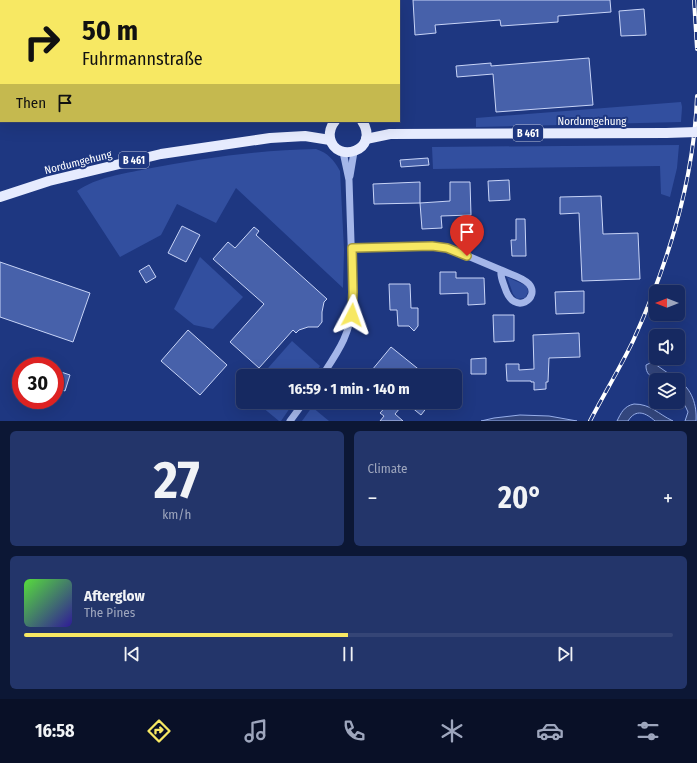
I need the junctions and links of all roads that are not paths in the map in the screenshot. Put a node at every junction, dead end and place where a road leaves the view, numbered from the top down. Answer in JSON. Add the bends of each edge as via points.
{"nodes":[{"id":1,"x":364,"y":123,"type":"edge"},
{"id":2,"x":333,"y":125,"type":"edge"},
{"id":3,"x":697,"y":132,"type":"edge"},
{"id":4,"x":390,"y":134,"type":"junction"},
{"id":5,"x":305,"y":136,"type":"junction"},
{"id":6,"x":366,"y":139,"type":"junction"},
{"id":7,"x":330,"y":140,"type":"junction"},
{"id":8,"x":343,"y":152,"type":"junction"},
{"id":9,"x":354,"y":152,"type":"junction"},
{"id":10,"x":349,"y":180,"type":"junction"},
{"id":11,"x":0,"y":197,"type":"edge"},
{"id":12,"x":352,"y":248,"type":"junction"},
{"id":13,"x":501,"y":270,"type":"junction"},
{"id":14,"x":327,"y":369,"type":"edge"},
{"id":15,"x":299,"y":409,"type":"edge"},
{"id":16,"x":290,"y":421,"type":"edge"}],
"edges":[{"from":1,"to":4,"type":"main road","name":"Nordumgehung","number":"B 461"},
{"from":1,"to":6,"type":"main road","name":"Nordumgehung"},
{"from":2,"to":5,"type":"main road","name":"Nordumgehung","number":"B 461"},
{"from":2,"to":7,"type":"main road","name":"Nordumgehung"},
{"from":3,"to":4,"type":"main road","name":"Nordumgehung","number":"B 461","bridge":true},
{"from":4,"to":6,"type":"main road","name":"Nordumgehung","number":"B 461"},
{"from":5,"to":7,"type":"main road","name":"Nordumgehung","number":"B 461"},
{"from":5,"to":11,"type":"main road","name":"Nordumgehung","number":"B 461","via":[[263,139],[161,154],[49,181]]},
{"from":6,"to":9,"type":"main road","via":[[360,149]]},
{"from":7,"to":8,"type":"main road"},
{"from":8,"to":9,"type":"main road"},
{"from":8,"to":10,"type":"street"},
{"from":9,"to":10,"type":"street"},
{"from":10,"to":12,"type":"street"},
{"from":12,"to":13,"type":"street","via":[[438,246]]},
{"from":12,"to":14,"type":"street","via":[[353,292],[350,324],[341,348]]},
{"from":13,"to":13,"type":"street","via":[[500,275],[511,300],[516,304],[528,301],[532,291],[530,285]]},
{"from":15,"to":16,"type":"street"}]}
